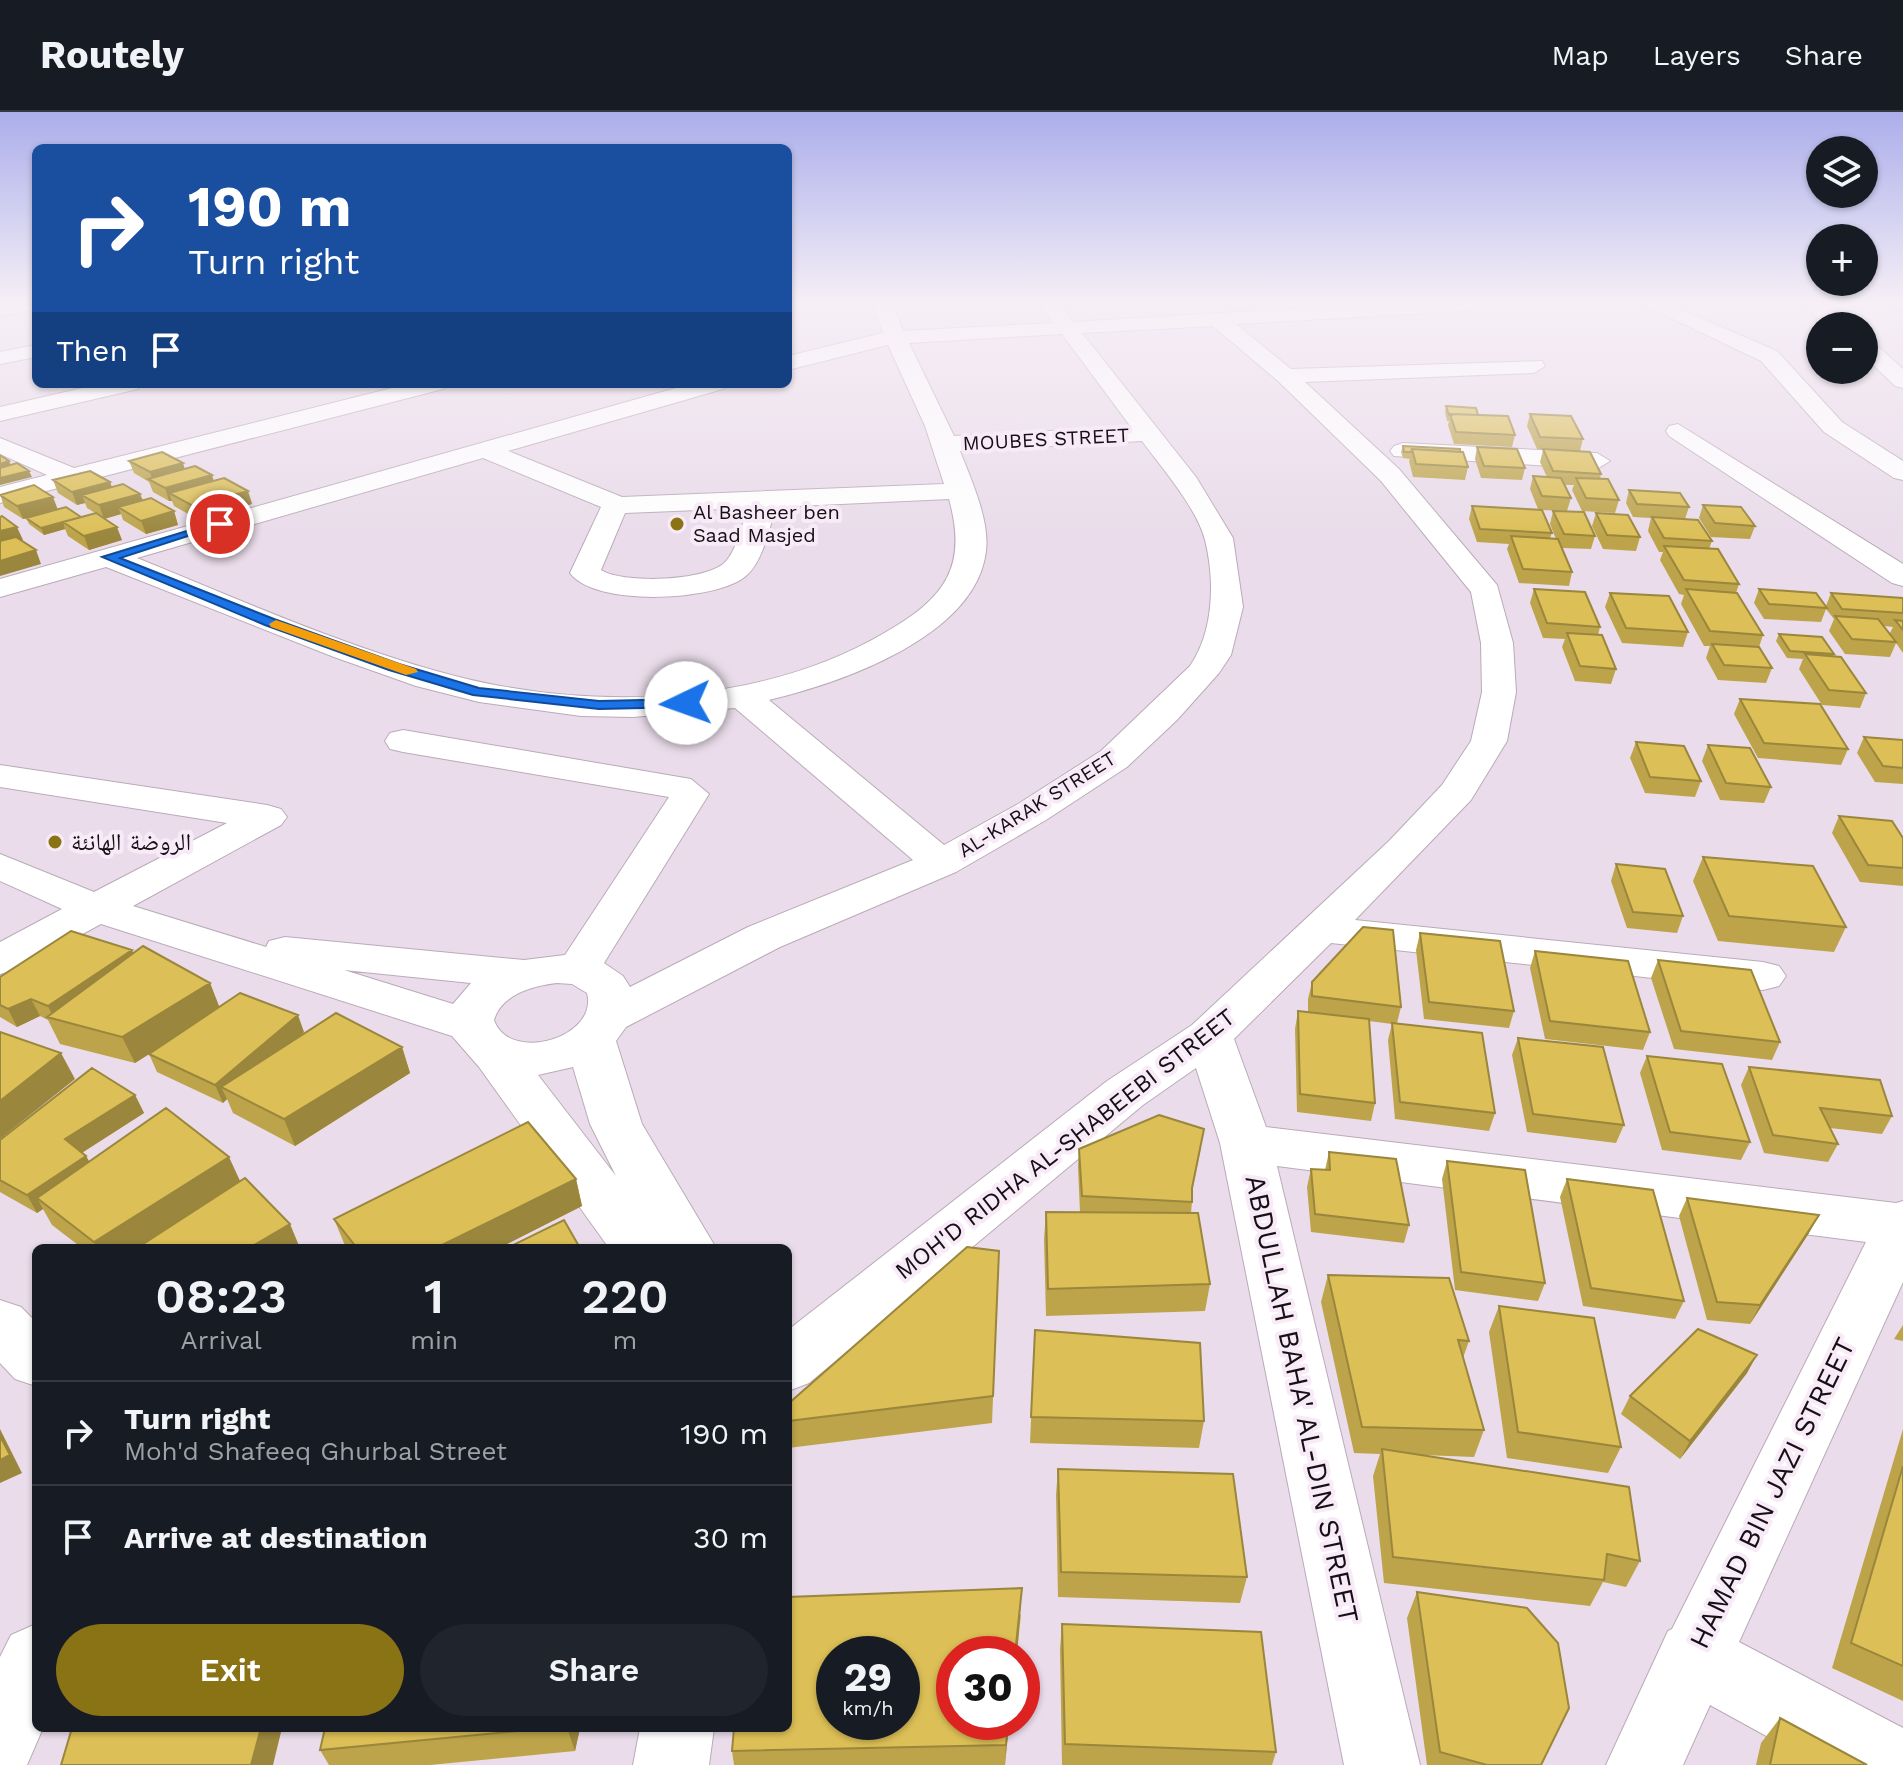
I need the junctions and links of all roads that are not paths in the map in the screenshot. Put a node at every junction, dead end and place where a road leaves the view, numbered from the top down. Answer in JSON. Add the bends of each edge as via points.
{"nodes":[{"id":1,"x":915,"y":382,"type":"edge"},
{"id":2,"x":1108,"y":382,"type":"edge"},
{"id":3,"x":1293,"y":382,"type":"edge"},
{"id":4,"x":1795,"y":382,"type":"edge"},
{"id":5,"x":113,"y":388,"type":"edge"},
{"id":6,"x":418,"y":388,"type":"edge"},
{"id":7,"x":701,"y":388,"type":"edge"},
{"id":8,"x":0,"y":414,"type":"edge"},
{"id":9,"x":1678,"y":431,"type":"dead end"},
{"id":10,"x":1147,"y":433,"type":"junction"},
{"id":11,"x":945,"y":444,"type":"junction"},
{"id":12,"x":0,"y":445,"type":"edge"},
{"id":13,"x":1364,"y":449,"type":"junction"},
{"id":14,"x":487,"y":451,"type":"junction"},
{"id":15,"x":1597,"y":461,"type":"edge"},
{"id":16,"x":1903,"y":472,"type":"edge"},
{"id":17,"x":70,"y":476,"type":"junction"},
{"id":18,"x":959,"y":491,"type":"junction"},
{"id":19,"x":0,"y":495,"type":"edge"},
{"id":20,"x":764,"y":501,"type":"junction"},
{"id":21,"x":616,"y":504,"type":"junction"},
{"id":22,"x":108,"y":557,"type":"junction"},
{"id":23,"x":1903,"y":577,"type":"edge"},
{"id":24,"x":0,"y":588,"type":"edge"},
{"id":25,"x":745,"y":698,"type":"junction"},
{"id":26,"x":403,"y":741,"type":"dead end"},
{"id":27,"x":0,"y":776,"type":"edge"},
{"id":28,"x":941,"y":863,"type":"junction"},
{"id":29,"x":0,"y":866,"type":"edge"},
{"id":30,"x":95,"y":908,"type":"junction"},
{"id":31,"x":1323,"y":930,"type":"junction"},
{"id":32,"x":216,"y":947,"type":"junction"},
{"id":33,"x":0,"y":960,"type":"edge"},
{"id":34,"x":521,"y":973,"type":"junction"},
{"id":35,"x":1763,"y":976,"type":"dead end"},
{"id":36,"x":594,"y":1000,"type":"junction"},
{"id":37,"x":1209,"y":1036,"type":"junction"},
{"id":38,"x":483,"y":1040,"type":"junction"},
{"id":39,"x":1246,"y":1143,"type":"junction"},
{"id":40,"x":1902,"y":1224,"type":"edge"},
{"id":41,"x":637,"y":1244,"type":"edge"},
{"id":42,"x":685,"y":1244,"type":"edge"},
{"id":43,"x":0,"y":1324,"type":"edge"},
{"id":44,"x":32,"y":1357,"type":"edge"},
{"id":45,"x":792,"y":1362,"type":"edge"},
{"id":46,"x":1693,"y":1656,"type":"junction"},
{"id":47,"x":32,"y":1669,"type":"edge"},
{"id":48,"x":676,"y":1732,"type":"edge"},
{"id":49,"x":0,"y":1740,"type":"edge"},
{"id":50,"x":671,"y":1765,"type":"edge"},
{"id":51,"x":1382,"y":1765,"type":"edge"},
{"id":52,"x":1644,"y":1765,"type":"edge"},
{"id":53,"x":1895,"y":1765,"type":"edge"}],
"edges":[{"from":1,"to":11,"type":"street"},
{"from":2,"to":10,"type":"street","name":"AL-KARAK STREET"},
{"from":3,"to":13,"type":"street","name":"MOH'D RIDHA AL-SHABEEBI STREET"},
{"from":4,"to":16,"type":"street","via":[[1833,427]]},
{"from":5,"to":8,"type":"street"},
{"from":6,"to":17,"type":"street"},
{"from":7,"to":14,"type":"street"},
{"from":9,"to":23,"type":"street"},
{"from":10,"to":11,"type":"street","name":"MOUBES STREET"},
{"from":10,"to":28,"type":"street","name":"AL-KARAK STREET","via":[[1187,483],[1219,538],[1227,607],[1214,655],[1174,703],[1114,759]]},
{"from":11,"to":18,"type":"street"},
{"from":12,"to":17,"type":"street"},
{"from":13,"to":15,"type":"street"},
{"from":13,"to":31,"type":"street","name":"MOH'D RIDHA AL-SHABEEBI STREET","via":[[1486,591],[1497,643],[1499,692],[1489,741],[1457,792]]},
{"from":14,"to":21,"type":"street"},
{"from":14,"to":22,"type":"street"},
{"from":17,"to":19,"type":"street"},
{"from":18,"to":20,"type":"street"},
{"from":18,"to":25,"type":"street","via":[[972,549],[964,578],[937,610],[847,666]]},
{"from":20,"to":21,"type":"street"},
{"from":20,"to":21,"type":"street","via":[[740,565],[728,574],[694,584],[618,587],[592,581],[585,573]]},
{"from":22,"to":24,"type":"street"},
{"from":22,"to":25,"type":"street","via":[[325,642],[478,692],[599,705]]},
{"from":25,"to":28,"type":"street"},
{"from":26,"to":36,"type":"street","via":[[678,787],[690,794]]},
{"from":27,"to":30,"type":"street","via":[[267,817]]},
{"from":28,"to":36,"type":"street","name":"AL-KARAK STREET"},
{"from":29,"to":30,"type":"street"},
{"from":30,"to":32,"type":"street"},
{"from":30,"to":33,"type":"street"},
{"from":31,"to":35,"type":"street"},
{"from":31,"to":37,"type":"street","name":"MOH'D RIDHA AL-SHABEEBI STREET"},
{"from":32,"to":34,"type":"street"},
{"from":32,"to":38,"type":"street"},
{"from":34,"to":36,"type":"street","via":[[549,968]]},
{"from":34,"to":38,"type":"street","via":[[483,995],[473,1009]]},
{"from":36,"to":38,"type":"street","via":[[570,1051],[519,1059]]},
{"from":36,"to":42,"type":"street","via":[[598,1083],[625,1150]]},
{"from":37,"to":39,"type":"street","name":"ABDULLAH BAHA' AL-DIN STREET"},
{"from":37,"to":45,"type":"street","name":"MOH'D RIDHA AL-SHABEEBI STREET","via":[[1125,1093]]},
{"from":38,"to":41,"type":"street"},
{"from":39,"to":40,"type":"street"},
{"from":39,"to":51,"type":"street","name":"ABDULLAH BAHA' AL-DIN STREET"},
{"from":40,"to":46,"type":"street","name":"HAMAD BIN JAZI STREET"},
{"from":43,"to":44,"type":"street"},
{"from":46,"to":52,"type":"street","name":"HAMAD BIN JAZI STREET"},
{"from":46,"to":53,"type":"street"},
{"from":47,"to":49,"type":"street"},
{"from":48,"to":50,"type":"street"}]}
